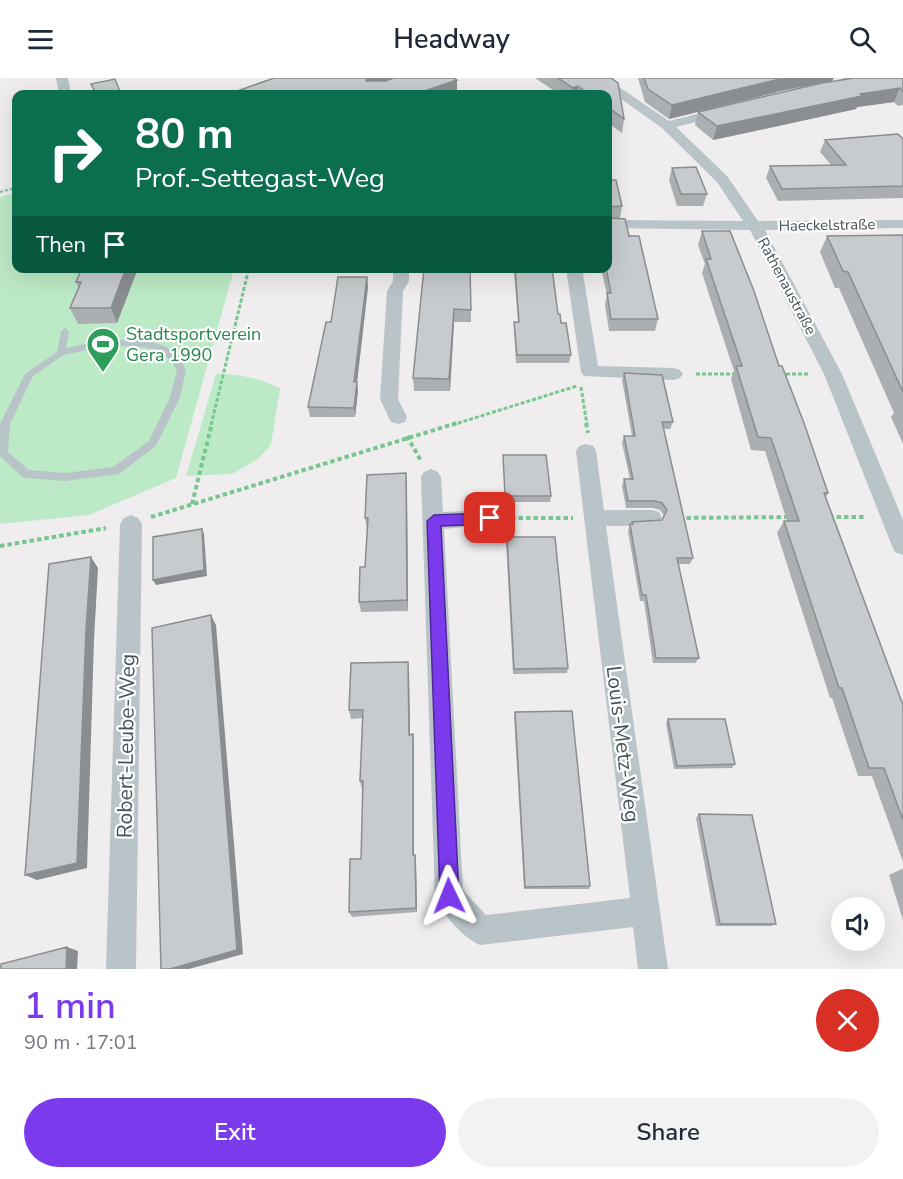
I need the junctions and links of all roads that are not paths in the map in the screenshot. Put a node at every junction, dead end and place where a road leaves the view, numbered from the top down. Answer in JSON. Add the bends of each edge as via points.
{"nodes":[{"id":1,"x":598,"y":78,"type":"edge"},
{"id":2,"x":736,"y":109,"type":"edge"},
{"id":3,"x":667,"y":125,"type":"junction"},
{"id":4,"x":612,"y":224,"type":"edge"},
{"id":5,"x":903,"y":224,"type":"edge"},
{"id":6,"x":754,"y":226,"type":"junction"},
{"id":7,"x":401,"y":273,"type":"edge"},
{"id":8,"x":574,"y":273,"type":"edge"},
{"id":9,"x":65,"y":331,"type":"dead end"},
{"id":10,"x":61,"y":353,"type":"junction"},
{"id":11,"x":674,"y":374,"type":"road end"},
{"id":12,"x":398,"y":417,"type":"road end"},
{"id":13,"x":586,"y":451,"type":"road end"},
{"id":14,"x":430,"y":477,"type":"road end"},
{"id":15,"x":897,"y":517,"type":"edge"},
{"id":16,"x":490,"y":518,"type":"road end"},
{"id":17,"x":594,"y":518,"type":"junction"},
{"id":18,"x":652,"y":518,"type":"edge"},
{"id":19,"x":434,"y":521,"type":"junction"},
{"id":20,"x":131,"y":524,"type":"road end"},
{"id":21,"x":903,"y":546,"type":"edge"},
{"id":22,"x":645,"y":911,"type":"junction"},
{"id":23,"x":121,"y":969,"type":"edge"},
{"id":24,"x":653,"y":969,"type":"edge"}],
"edges":[{"from":1,"to":3,"type":"street","name":"Rathenaustraße"},
{"from":2,"to":3,"type":"street"},
{"from":3,"to":6,"type":"street","name":"Rathenaustraße","via":[[722,179]]},
{"from":4,"to":6,"type":"street","name":"Haeckelstraße"},
{"from":5,"to":6,"type":"street","name":"Haeckelstraße"},
{"from":6,"to":15,"type":"street","name":"Rathenaustraße","via":[[833,374]]},
{"from":7,"to":12,"type":"street","via":[[395,291],[389,399]]},
{"from":8,"to":11,"type":"street","via":[[585,379]]},
{"from":9,"to":10,"type":"lane"},
{"from":10,"to":10,"type":"lane","via":[[29,374],[5,424],[3,453],[26,474],[65,477],[115,471],[153,443],[175,397],[182,370],[169,352],[146,344],[102,344]]},
{"from":13,"to":17,"type":"street","name":"Louis-Metz-Weg"},
{"from":14,"to":19,"type":"street"},
{"from":15,"to":21,"type":"street","name":"Rathenaustraße"},
{"from":16,"to":19,"type":"street"},
{"from":17,"to":18,"type":"street"},
{"from":17,"to":22,"type":"street","name":"Louis-Metz-Weg"},
{"from":19,"to":22,"type":"street","via":[[449,896],[480,930]]},
{"from":20,"to":23,"type":"street","name":"Robert-Leube-Weg"},
{"from":22,"to":24,"type":"street","name":"Louis-Metz-Weg"}]}
